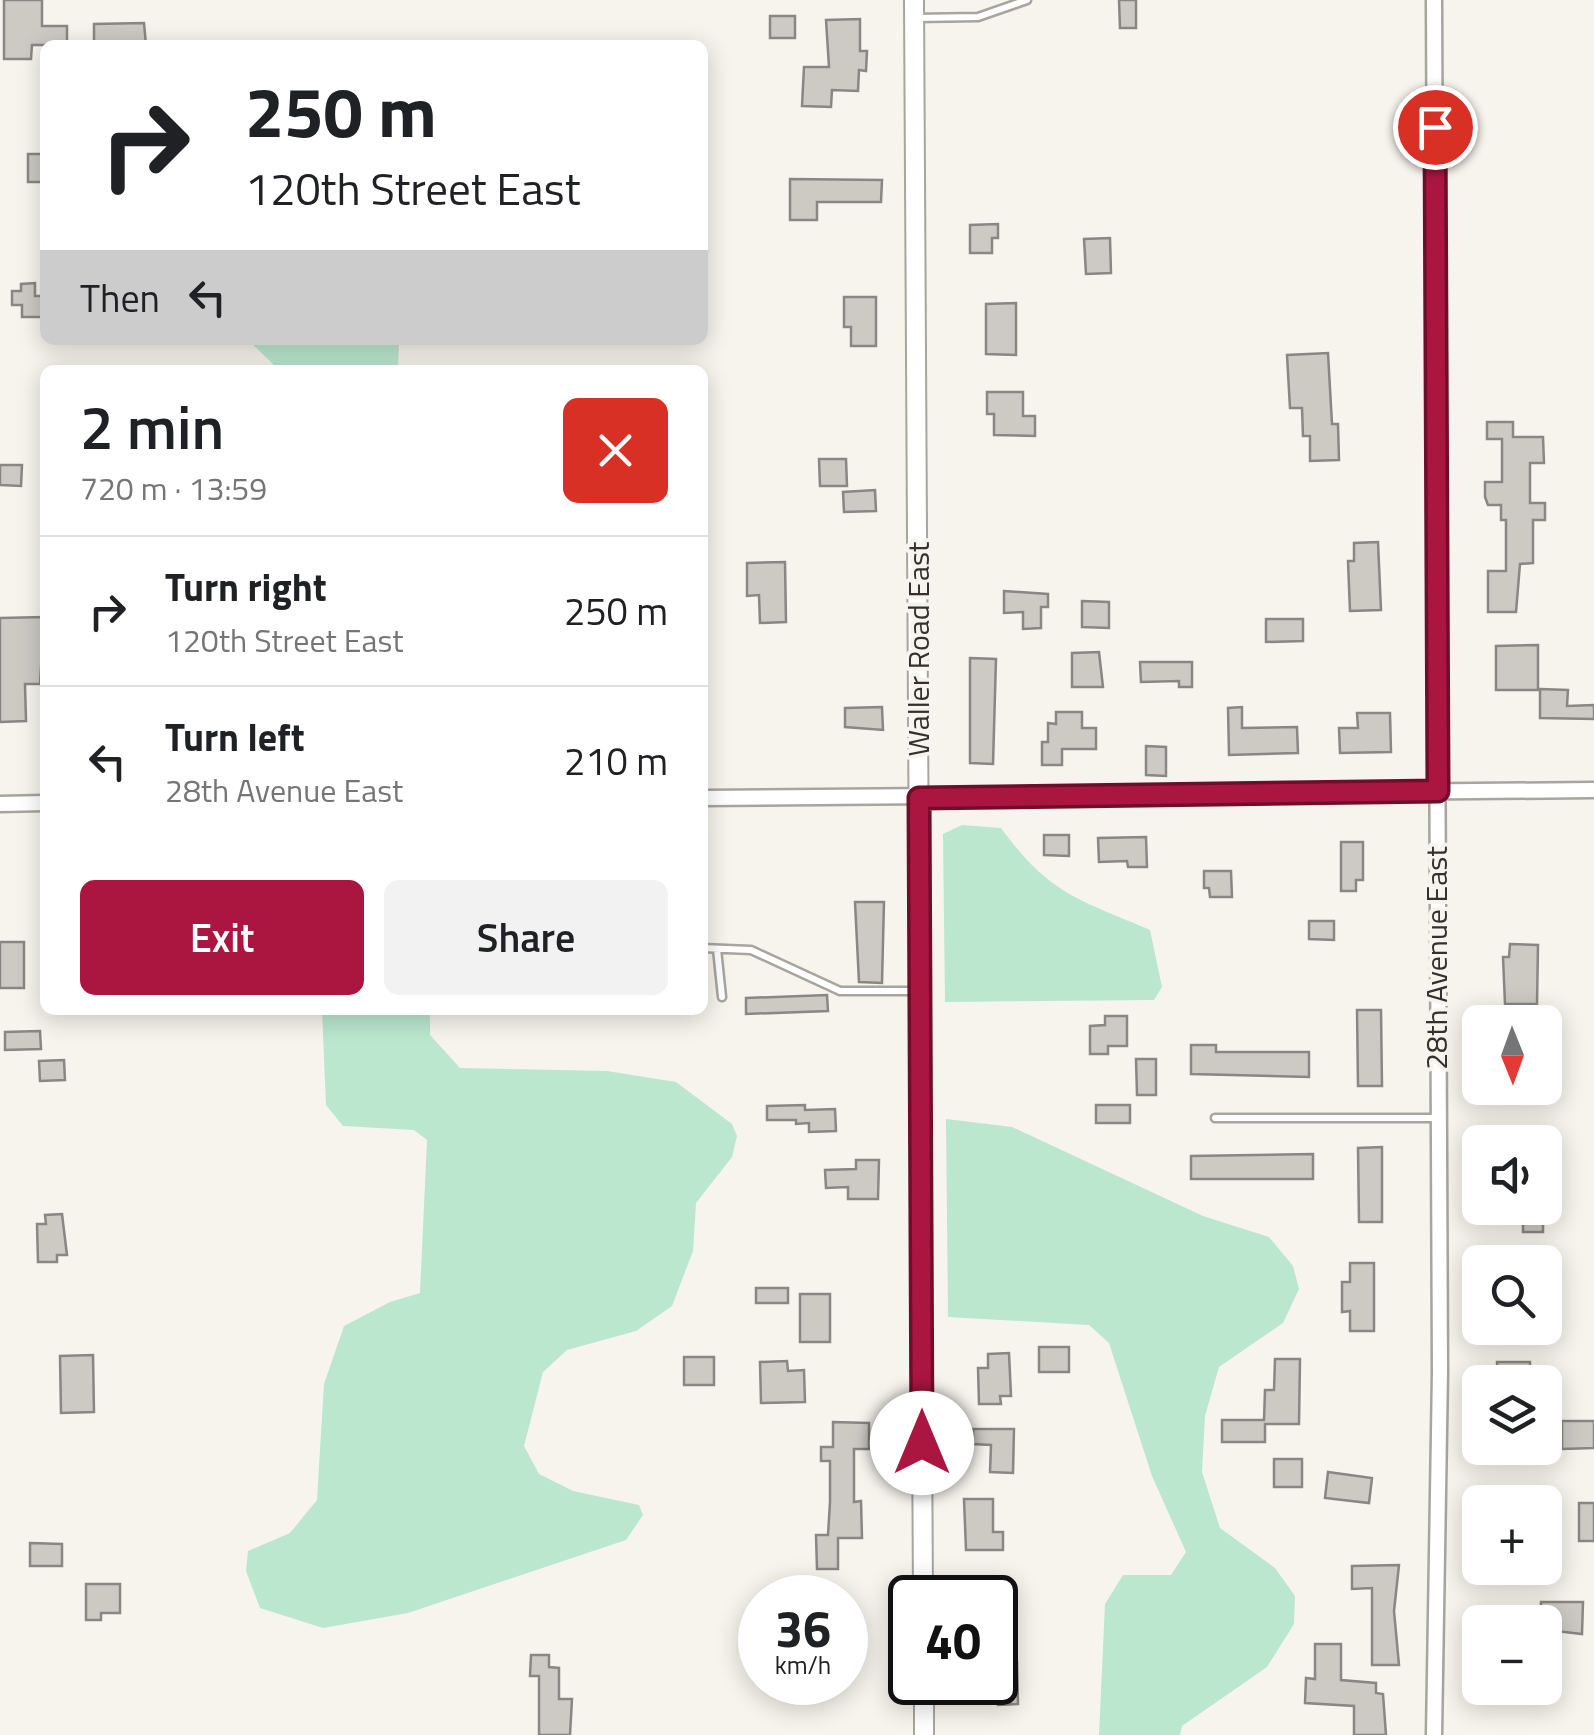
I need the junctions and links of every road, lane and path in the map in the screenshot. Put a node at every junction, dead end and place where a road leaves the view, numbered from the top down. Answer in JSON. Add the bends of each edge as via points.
{"nodes":[{"id":1,"x":1027,"y":0,"type":"edge"},
{"id":2,"x":1434,"y":0,"type":"edge"},
{"id":3,"x":914,"y":9,"type":"edge"},
{"id":4,"x":1594,"y":790,"type":"edge"},
{"id":5,"x":1438,"y":791,"type":"junction"},
{"id":6,"x":708,"y":798,"type":"edge"},
{"id":7,"x":919,"y":798,"type":"junction"},
{"id":8,"x":40,"y":803,"type":"edge"},
{"id":9,"x":0,"y":804,"type":"edge"},
{"id":10,"x":708,"y":948,"type":"edge"},
{"id":11,"x":718,"y":949,"type":"junction"},
{"id":12,"x":920,"y":991,"type":"junction"},
{"id":13,"x":722,"y":997,"type":"dead end"},
{"id":14,"x":1215,"y":1118,"type":"dead end"},
{"id":15,"x":1437,"y":1118,"type":"junction"},
{"id":16,"x":923,"y":1575,"type":"edge"},
{"id":17,"x":924,"y":1705,"type":"edge"},
{"id":18,"x":924,"y":1735,"type":"edge"},
{"id":19,"x":1434,"y":1735,"type":"edge"}],
"edges":[{"from":1,"to":3,"type":"lane","via":[[978,17]]},
{"from":2,"to":5,"type":"street","name":"28th Avenue East"},
{"from":3,"to":7,"type":"street","name":"Waller Road East"},
{"from":4,"to":5,"type":"street"},
{"from":5,"to":7,"type":"street"},
{"from":5,"to":15,"type":"street","name":"28th Avenue East"},
{"from":6,"to":7,"type":"street"},
{"from":7,"to":12,"type":"street","name":"Waller Road East"},
{"from":8,"to":9,"type":"street"},
{"from":10,"to":11,"type":"lane"},
{"from":11,"to":12,"type":"lane","via":[[752,950],[840,991]]},
{"from":11,"to":13,"type":"lane"},
{"from":12,"to":16,"type":"street","name":"Waller Road East"},
{"from":14,"to":15,"type":"lane"},
{"from":15,"to":19,"type":"street","name":"28th Avenue East"},
{"from":17,"to":18,"type":"street"}]}
